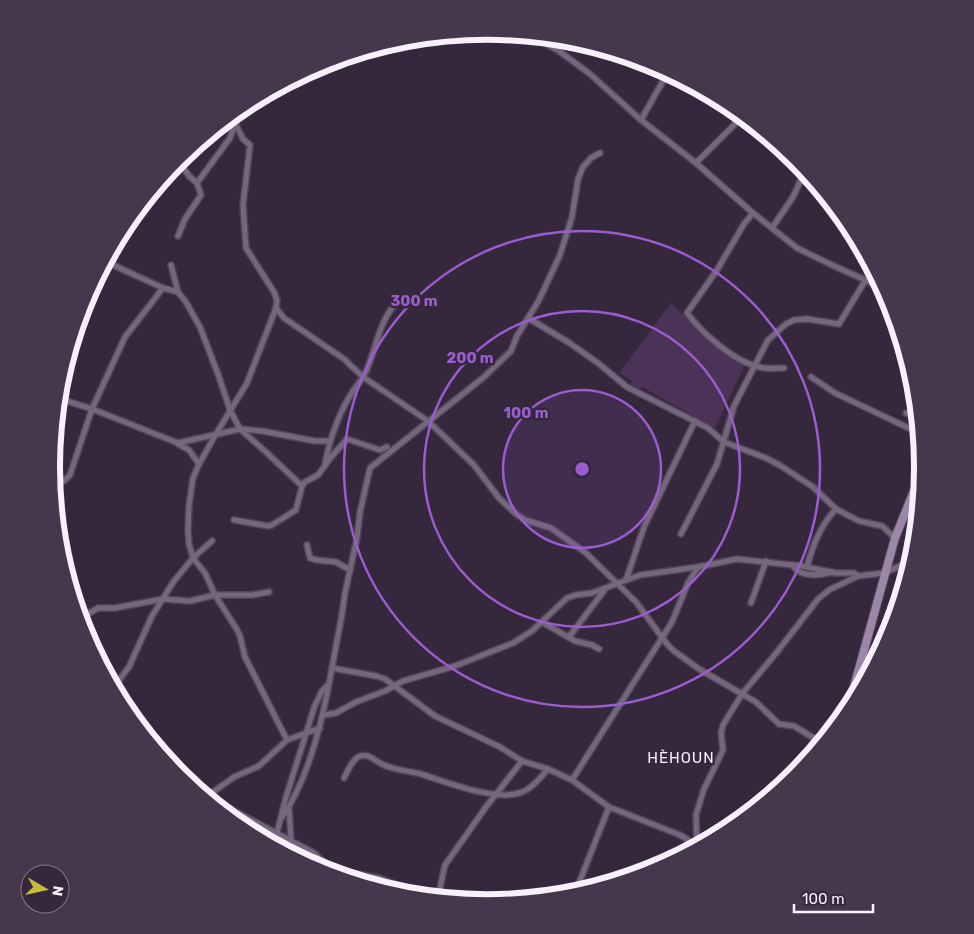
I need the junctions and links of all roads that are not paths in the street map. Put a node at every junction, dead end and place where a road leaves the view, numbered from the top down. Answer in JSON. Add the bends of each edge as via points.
{"nodes":[{"id":1,"x":549,"y":45,"type":"edge"},
{"id":2,"x":664,"y":79,"type":"edge"},
{"id":3,"x":641,"y":120,"type":"junction"},
{"id":4,"x":237,"y":121,"type":"edge"},
{"id":5,"x":738,"y":121,"type":"edge"},
{"id":6,"x":236,"y":126,"type":"junction"},
{"id":7,"x":600,"y":153,"type":"dead end"},
{"id":8,"x":696,"y":163,"type":"junction"},
{"id":9,"x":183,"y":167,"type":"edge"},
{"id":10,"x":802,"y":178,"type":"edge"},
{"id":11,"x":197,"y":183,"type":"junction"},
{"id":12,"x":753,"y":213,"type":"junction"},
{"id":13,"x":772,"y":228,"type":"junction"},
{"id":14,"x":178,"y":236,"type":"dead end"},
{"id":15,"x":112,"y":263,"type":"edge"},
{"id":16,"x":171,"y":265,"type":"dead end"},
{"id":17,"x":865,"y":281,"type":"junction"},
{"id":18,"x":873,"y":284,"type":"edge"},
{"id":19,"x":163,"y":288,"type":"junction"},
{"id":20,"x":178,"y":292,"type":"junction"},
{"id":21,"x":397,"y":302,"type":"dead end"},
{"id":22,"x":276,"y":308,"type":"junction"},
{"id":23,"x":528,"y":318,"type":"junction"},
{"id":24,"x":754,"y":366,"type":"junction"},
{"id":25,"x":784,"y":368,"type":"dead end"},
{"id":26,"x":363,"y":377,"type":"junction"},
{"id":27,"x":811,"y":377,"type":"dead end"},
{"id":28,"x":66,"y":400,"type":"edge"},
{"id":29,"x":92,"y":409,"type":"junction"},
{"id":30,"x":230,"y":410,"type":"junction"},
{"id":31,"x":906,"y":413,"type":"dead end"},
{"id":32,"x":910,"y":415,"type":"edge"},
{"id":33,"x":428,"y":421,"type":"junction"},
{"id":34,"x":695,"y":421,"type":"junction"},
{"id":35,"x":240,"y":429,"type":"junction"},
{"id":36,"x":912,"y":430,"type":"edge"},
{"id":37,"x":216,"y":434,"type":"junction"},
{"id":38,"x":330,"y":441,"type":"junction"},
{"id":39,"x":724,"y":442,"type":"junction"},
{"id":40,"x":178,"y":444,"type":"junction"},
{"id":41,"x":387,"y":448,"type":"dead end"},
{"id":42,"x":199,"y":464,"type":"junction"},
{"id":43,"x":324,"y":467,"type":"junction"},
{"id":44,"x":61,"y":482,"type":"edge"},
{"id":45,"x":302,"y":486,"type":"junction"},
{"id":46,"x":913,"y":494,"type":"edge"},
{"id":47,"x":836,"y":509,"type":"junction"},
{"id":48,"x":234,"y":520,"type":"dead end"},
{"id":49,"x":681,"y":534,"type":"dead end"},
{"id":50,"x":895,"y":538,"type":"junction"},
{"id":51,"x":212,"y":541,"type":"dead end"},
{"id":52,"x":307,"y":545,"type":"dead end"},
{"id":53,"x":193,"y":558,"type":"junction"},
{"id":54,"x":766,"y":561,"type":"junction"},
{"id":55,"x":792,"y":565,"type":"junction"},
{"id":56,"x":807,"y":566,"type":"junction"},
{"id":57,"x":902,"y":566,"type":"edge"},
{"id":58,"x":698,"y":567,"type":"junction"},
{"id":59,"x":350,"y":570,"type":"junction"},
{"id":60,"x":832,"y":572,"type":"junction"},
{"id":61,"x":884,"y":573,"type":"junction"},
{"id":62,"x":858,"y":576,"type":"junction"},
{"id":63,"x":626,"y":580,"type":"junction"},
{"id":64,"x":616,"y":583,"type":"junction"},
{"id":65,"x":606,"y":588,"type":"junction"},
{"id":66,"x":269,"y":592,"type":"dead end"},
{"id":67,"x":215,"y":595,"type":"junction"},
{"id":68,"x":162,"y":599,"type":"junction"},
{"id":69,"x":751,"y":603,"type":"dead end"},
{"id":70,"x":87,"y":614,"type":"edge"},
{"id":71,"x":542,"y":622,"type":"junction"},
{"id":72,"x":569,"y":637,"type":"junction"},
{"id":73,"x":662,"y":637,"type":"junction"},
{"id":74,"x":599,"y":650,"type":"dead end"},
{"id":75,"x":332,"y":668,"type":"junction"},
{"id":76,"x":861,"y":673,"type":"edge"},
{"id":77,"x":118,"y":682,"type":"edge"},
{"id":78,"x":329,"y":684,"type":"junction"},
{"id":79,"x":394,"y":685,"type":"junction"},
{"id":80,"x":742,"y":694,"type":"junction"},
{"id":81,"x":323,"y":715,"type":"junction"},
{"id":82,"x":320,"y":728,"type":"junction"},
{"id":83,"x":306,"y":733,"type":"junction"},
{"id":84,"x":816,"y":739,"type":"edge"},
{"id":85,"x":287,"y":740,"type":"junction"},
{"id":86,"x":522,"y":760,"type":"junction"},
{"id":87,"x":548,"y":769,"type":"junction"},
{"id":88,"x":344,"y":778,"type":"dead end"},
{"id":89,"x":572,"y":780,"type":"junction"},
{"id":90,"x":211,"y":793,"type":"edge"},
{"id":91,"x":496,"y":794,"type":"junction"},
{"id":92,"x":610,"y":807,"type":"junction"},
{"id":93,"x":289,"y":808,"type":"junction"},
{"id":94,"x":234,"y":811,"type":"edge"},
{"id":95,"x":280,"y":819,"type":"junction"},
{"id":96,"x":277,"y":832,"type":"junction"},
{"id":97,"x":276,"y":838,"type":"edge"},
{"id":98,"x":698,"y":838,"type":"edge"},
{"id":99,"x":291,"y":840,"type":"junction"},
{"id":100,"x":691,"y":842,"type":"edge"},
{"id":101,"x":322,"y":860,"type":"edge"},
{"id":102,"x":364,"y":875,"type":"edge"},
{"id":103,"x":388,"y":882,"type":"edge"},
{"id":104,"x":579,"y":884,"type":"edge"},
{"id":105,"x":440,"y":891,"type":"edge"}],
"edges":[{"from":1,"to":3,"type":"street","via":[[590,74]]},
{"from":2,"to":3,"type":"street"},
{"from":3,"to":8,"type":"street"},
{"from":4,"to":6,"type":"street"},
{"from":5,"to":8,"type":"street"},
{"from":6,"to":11,"type":"street"},
{"from":6,"to":22,"type":"street","via":[[250,145],[243,205],[246,248],[274,292]]},
{"from":7,"to":23,"type":"street","via":[[583,166],[560,255]]},
{"from":8,"to":12,"type":"street"},
{"from":9,"to":11,"type":"street"},
{"from":10,"to":13,"type":"street"},
{"from":11,"to":14,"type":"street","via":[[201,195]]},
{"from":12,"to":13,"type":"street"},
{"from":12,"to":24,"type":"street","via":[[687,313],[719,344],[738,359]]},
{"from":13,"to":17,"type":"street","via":[[797,248]]},
{"from":15,"to":19,"type":"street"},
{"from":16,"to":20,"type":"street"},
{"from":17,"to":18,"type":"street"},
{"from":17,"to":24,"type":"street","via":[[839,324],[794,320],[768,340]]},
{"from":19,"to":20,"type":"street"},
{"from":19,"to":29,"type":"street","via":[[125,337]]},
{"from":20,"to":30,"type":"street","via":[[200,327]]},
{"from":21,"to":26,"type":"street","via":[[385,317]]},
{"from":22,"to":26,"type":"street","via":[[284,318],[344,359]]},
{"from":22,"to":30,"type":"street","via":[[251,376]]},
{"from":23,"to":33,"type":"street","via":[[511,351],[502,361]]},
{"from":23,"to":34,"type":"street","via":[[568,342],[627,387]]},
{"from":24,"to":25,"type":"street"},
{"from":24,"to":39,"type":"street","via":[[734,406]]},
{"from":26,"to":33,"type":"street"},
{"from":26,"to":38,"type":"street","via":[[341,413]]},
{"from":27,"to":36,"type":"street","via":[[835,393]]},
{"from":28,"to":29,"type":"street"},
{"from":29,"to":40,"type":"street"},
{"from":29,"to":44,"type":"street","via":[[70,475]]},
{"from":30,"to":35,"type":"street"},
{"from":30,"to":37,"type":"street"},
{"from":31,"to":32,"type":"street"},
{"from":33,"to":59,"type":"street","via":[[370,468]]},
{"from":33,"to":64,"type":"street","via":[[474,465],[516,514],[551,528],[586,553]]},
{"from":34,"to":39,"type":"street"},
{"from":34,"to":63,"type":"street","via":[[644,527]]},
{"from":35,"to":37,"type":"street"},
{"from":35,"to":38,"type":"street"},
{"from":35,"to":45,"type":"street"},
{"from":37,"to":40,"type":"street"},
{"from":37,"to":42,"type":"street"},
{"from":38,"to":43,"type":"street"},
{"from":39,"to":47,"type":"street","via":[[781,466],[813,487]]},
{"from":39,"to":49,"type":"street","via":[[717,464]]},
{"from":40,"to":42,"type":"street","via":[[190,450]]},
{"from":41,"to":43,"type":"street","via":[[380,450],[348,440]]},
{"from":42,"to":53,"type":"street","via":[[193,478],[189,505],[188,538]]},
{"from":43,"to":45,"type":"street"},
{"from":45,"to":48,"type":"street","via":[[296,510],[272,525],[260,526]]},
{"from":46,"to":50,"type":"main road"},
{"from":47,"to":50,"type":"street","via":[[859,521],[882,526]]},
{"from":47,"to":56,"type":"street","via":[[821,528]]},
{"from":50,"to":61,"type":"main road"},
{"from":51,"to":53,"type":"street"},
{"from":52,"to":59,"type":"street","via":[[310,558],[336,562]]},
{"from":53,"to":67,"type":"street","via":[[205,573]]},
{"from":53,"to":68,"type":"street"},
{"from":54,"to":55,"type":"street"},
{"from":54,"to":58,"type":"street","via":[[737,559]]},
{"from":54,"to":69,"type":"street"},
{"from":55,"to":56,"type":"street"},
{"from":55,"to":60,"type":"street","via":[[803,574]]},
{"from":56,"to":60,"type":"street"},
{"from":57,"to":61,"type":"street"},
{"from":58,"to":63,"type":"street"},
{"from":58,"to":73,"type":"street"},
{"from":59,"to":75,"type":"street"},
{"from":60,"to":62,"type":"street"},
{"from":61,"to":62,"type":"street"},
{"from":61,"to":76,"type":"main road"},
{"from":62,"to":80,"type":"street","via":[[818,599]]},
{"from":63,"to":64,"type":"street"},
{"from":64,"to":65,"type":"street"},
{"from":64,"to":73,"type":"street","via":[[636,602]]},
{"from":65,"to":71,"type":"street","via":[[566,598]]},
{"from":65,"to":72,"type":"street"},
{"from":66,"to":67,"type":"street"},
{"from":67,"to":68,"type":"street","via":[[190,600]]},
{"from":67,"to":85,"type":"street","via":[[240,636],[245,657]]},
{"from":68,"to":70,"type":"street","via":[[98,608]]},
{"from":68,"to":77,"type":"street","via":[[129,668]]},
{"from":71,"to":72,"type":"street"},
{"from":71,"to":79,"type":"street","via":[[513,642],[454,666]]},
{"from":72,"to":74,"type":"street"},
{"from":73,"to":80,"type":"street","via":[[674,651],[699,669]]},
{"from":73,"to":89,"type":"street"},
{"from":75,"to":78,"type":"street"},
{"from":75,"to":79,"type":"street","via":[[376,676]]},
{"from":78,"to":81,"type":"street"},
{"from":78,"to":83,"type":"street","via":[[317,699]]},
{"from":79,"to":81,"type":"street","via":[[336,713]]},
{"from":79,"to":86,"type":"street","via":[[435,716]]},
{"from":80,"to":84,"type":"street","via":[[756,702],[779,724],[794,726]]},
{"from":80,"to":98,"type":"street","via":[[723,725],[723,750],[696,815]]},
{"from":81,"to":82,"type":"street"},
{"from":82,"to":83,"type":"street"},
{"from":82,"to":93,"type":"street"},
{"from":83,"to":85,"type":"street"},
{"from":83,"to":95,"type":"street"},
{"from":85,"to":90,"type":"street","via":[[259,766],[234,777]]},
{"from":86,"to":87,"type":"street"},
{"from":86,"to":91,"type":"street"},
{"from":87,"to":89,"type":"street"},
{"from":87,"to":91,"type":"street","via":[[528,789],[518,794]]},
{"from":88,"to":91,"type":"street","via":[[358,757],[370,756],[385,766]]},
{"from":89,"to":92,"type":"street"},
{"from":91,"to":105,"type":"street","via":[[446,865]]},
{"from":92,"to":100,"type":"street"},
{"from":92,"to":104,"type":"street"},
{"from":93,"to":95,"type":"street"},
{"from":93,"to":99,"type":"street"},
{"from":94,"to":96,"type":"street"},
{"from":95,"to":96,"type":"street"},
{"from":96,"to":97,"type":"street"},
{"from":96,"to":99,"type":"street"},
{"from":99,"to":101,"type":"street"},
{"from":102,"to":103,"type":"street"}]}
